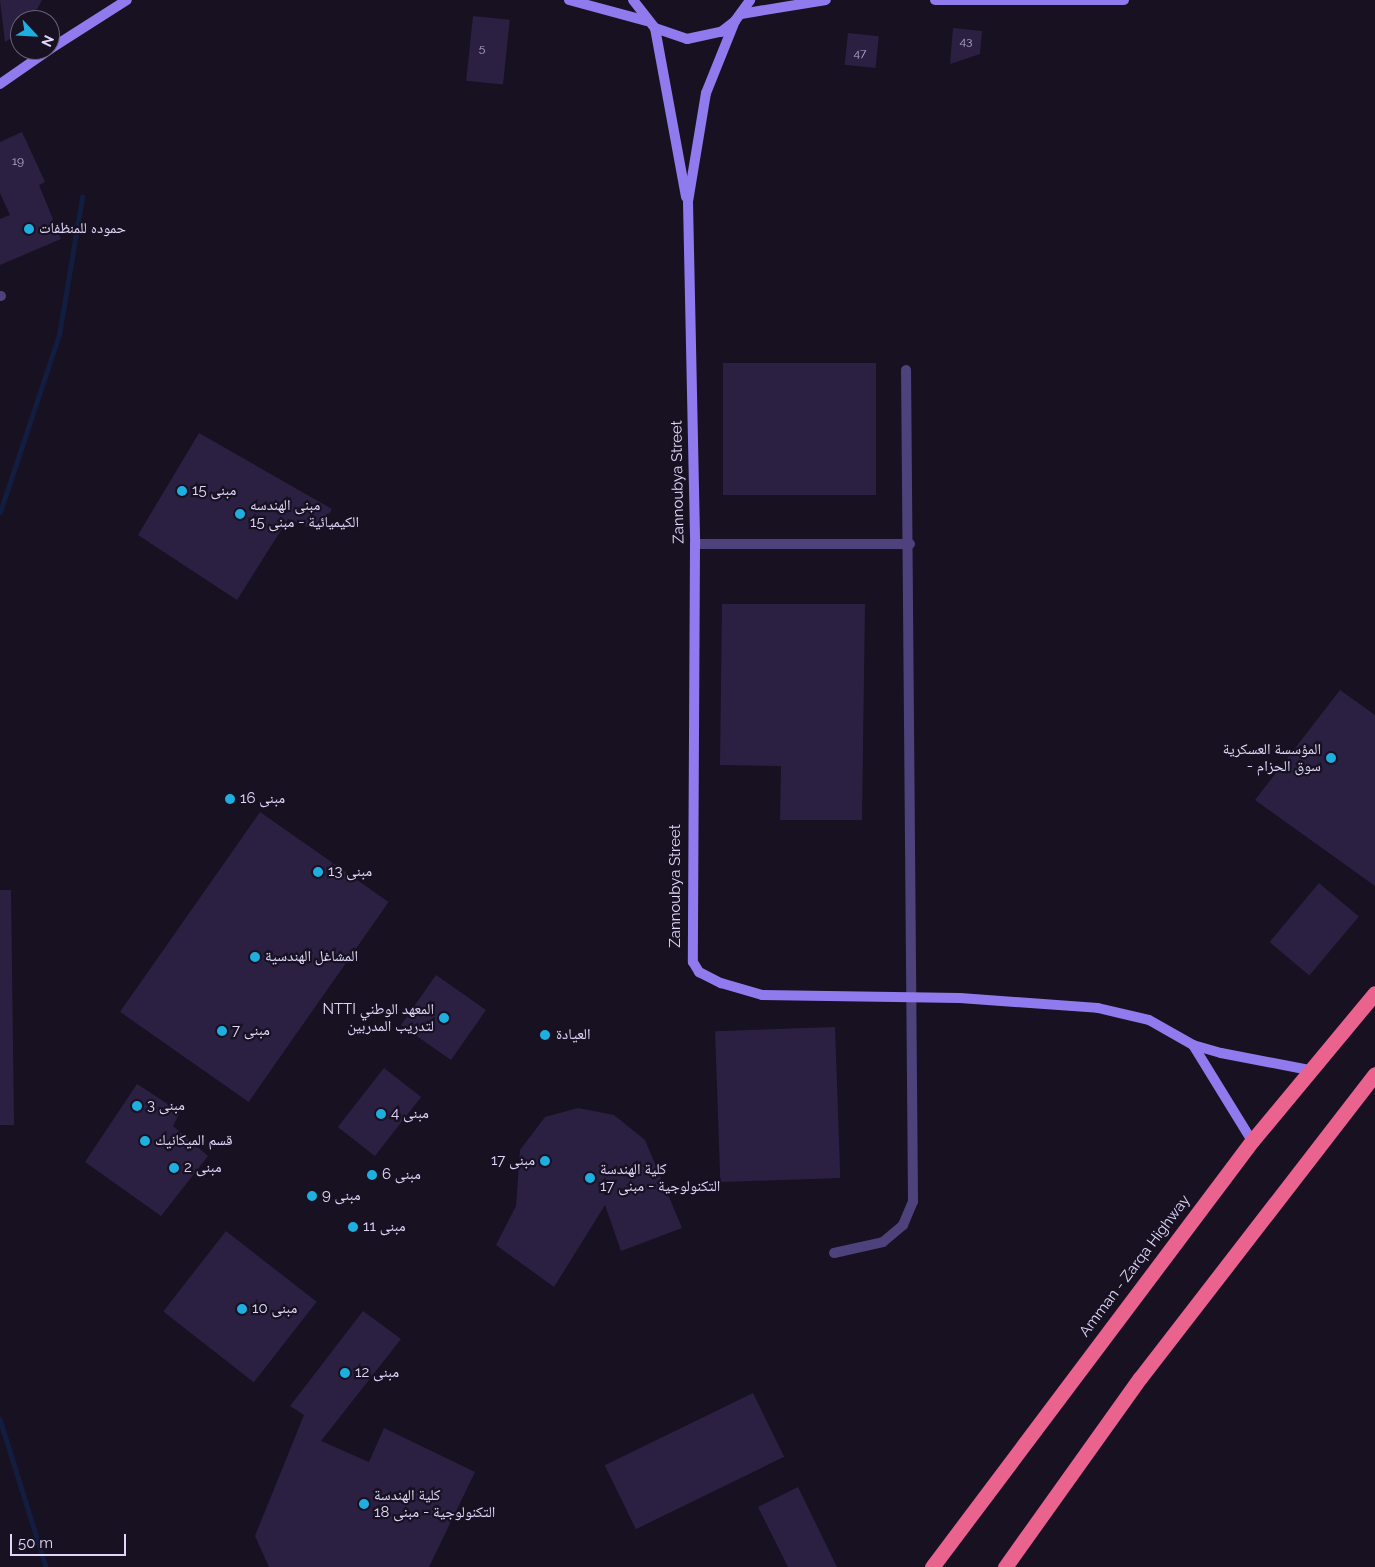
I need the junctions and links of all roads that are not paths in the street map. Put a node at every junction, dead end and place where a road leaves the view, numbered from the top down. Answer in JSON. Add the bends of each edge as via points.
{"nodes":[{"id":1,"x":127,"y":0,"type":"edge"},
{"id":2,"x":569,"y":0,"type":"edge"},
{"id":3,"x":633,"y":0,"type":"edge"},
{"id":4,"x":750,"y":0,"type":"edge"},
{"id":5,"x":826,"y":0,"type":"edge"},
{"id":6,"x":935,"y":0,"type":"edge"},
{"id":7,"x":1124,"y":0,"type":"edge"},
{"id":8,"x":793,"y":2,"type":"edge"},
{"id":9,"x":738,"y":18,"type":"junction"},
{"id":10,"x":651,"y":24,"type":"junction"},
{"id":11,"x":60,"y":43,"type":"edge"},
{"id":12,"x":35,"y":60,"type":"edge"},
{"id":13,"x":0,"y":84,"type":"edge"},
{"id":14,"x":688,"y":202,"type":"junction"},
{"id":15,"x":906,"y":370,"type":"dead end"},
{"id":16,"x":695,"y":544,"type":"junction"},
{"id":17,"x":910,"y":544,"type":"junction"},
{"id":18,"x":1375,"y":993,"type":"edge"},
{"id":19,"x":908,"y":997,"type":"junction"},
{"id":20,"x":1193,"y":1045,"type":"junction"},
{"id":21,"x":1309,"y":1070,"type":"junction"},
{"id":22,"x":1375,"y":1074,"type":"edge"},
{"id":23,"x":1252,"y":1141,"type":"junction"},
{"id":24,"x":834,"y":1253,"type":"dead end"},
{"id":25,"x":932,"y":1567,"type":"edge"},
{"id":26,"x":1005,"y":1567,"type":"edge"}],
"edges":[{"from":1,"to":11,"type":"street"},
{"from":2,"to":10,"type":"street"},
{"from":3,"to":10,"type":"street"},
{"from":4,"to":9,"type":"street","name":"Zannoubya Street"},
{"from":5,"to":8,"type":"street"},
{"from":6,"to":7,"type":"street"},
{"from":8,"to":9,"type":"street"},
{"from":9,"to":10,"type":"street","via":[[713,34],[687,39]]},
{"from":9,"to":14,"type":"street","name":"Zannoubya Street","via":[[706,93]]},
{"from":10,"to":14,"type":"street","name":"Zannoubya Street"},
{"from":12,"to":13,"type":"street"},
{"from":14,"to":16,"type":"street","name":"Zannoubya Street"},
{"from":15,"to":17,"type":"street"},
{"from":16,"to":17,"type":"street"},
{"from":16,"to":19,"type":"street","name":"Zannoubya Street","via":[[693,962],[699,972],[740,992]]},
{"from":17,"to":19,"type":"street"},
{"from":18,"to":21,"type":"highway","name":"Amman - Zarqa Highway"},
{"from":19,"to":20,"type":"street","name":"Zannoubya Street","via":[[1098,1008],[1149,1020]]},
{"from":19,"to":24,"type":"street","via":[[913,1188],[909,1213],[883,1242]]},
{"from":20,"to":21,"type":"street","name":"Zannoubya Street"},
{"from":20,"to":23,"type":"street"},
{"from":21,"to":23,"type":"highway","name":"Amman - Zarqa Highway"},
{"from":22,"to":26,"type":"highway","via":[[1140,1378]]},
{"from":23,"to":25,"type":"highway","name":"Amman - Zarqa Highway"}]}
